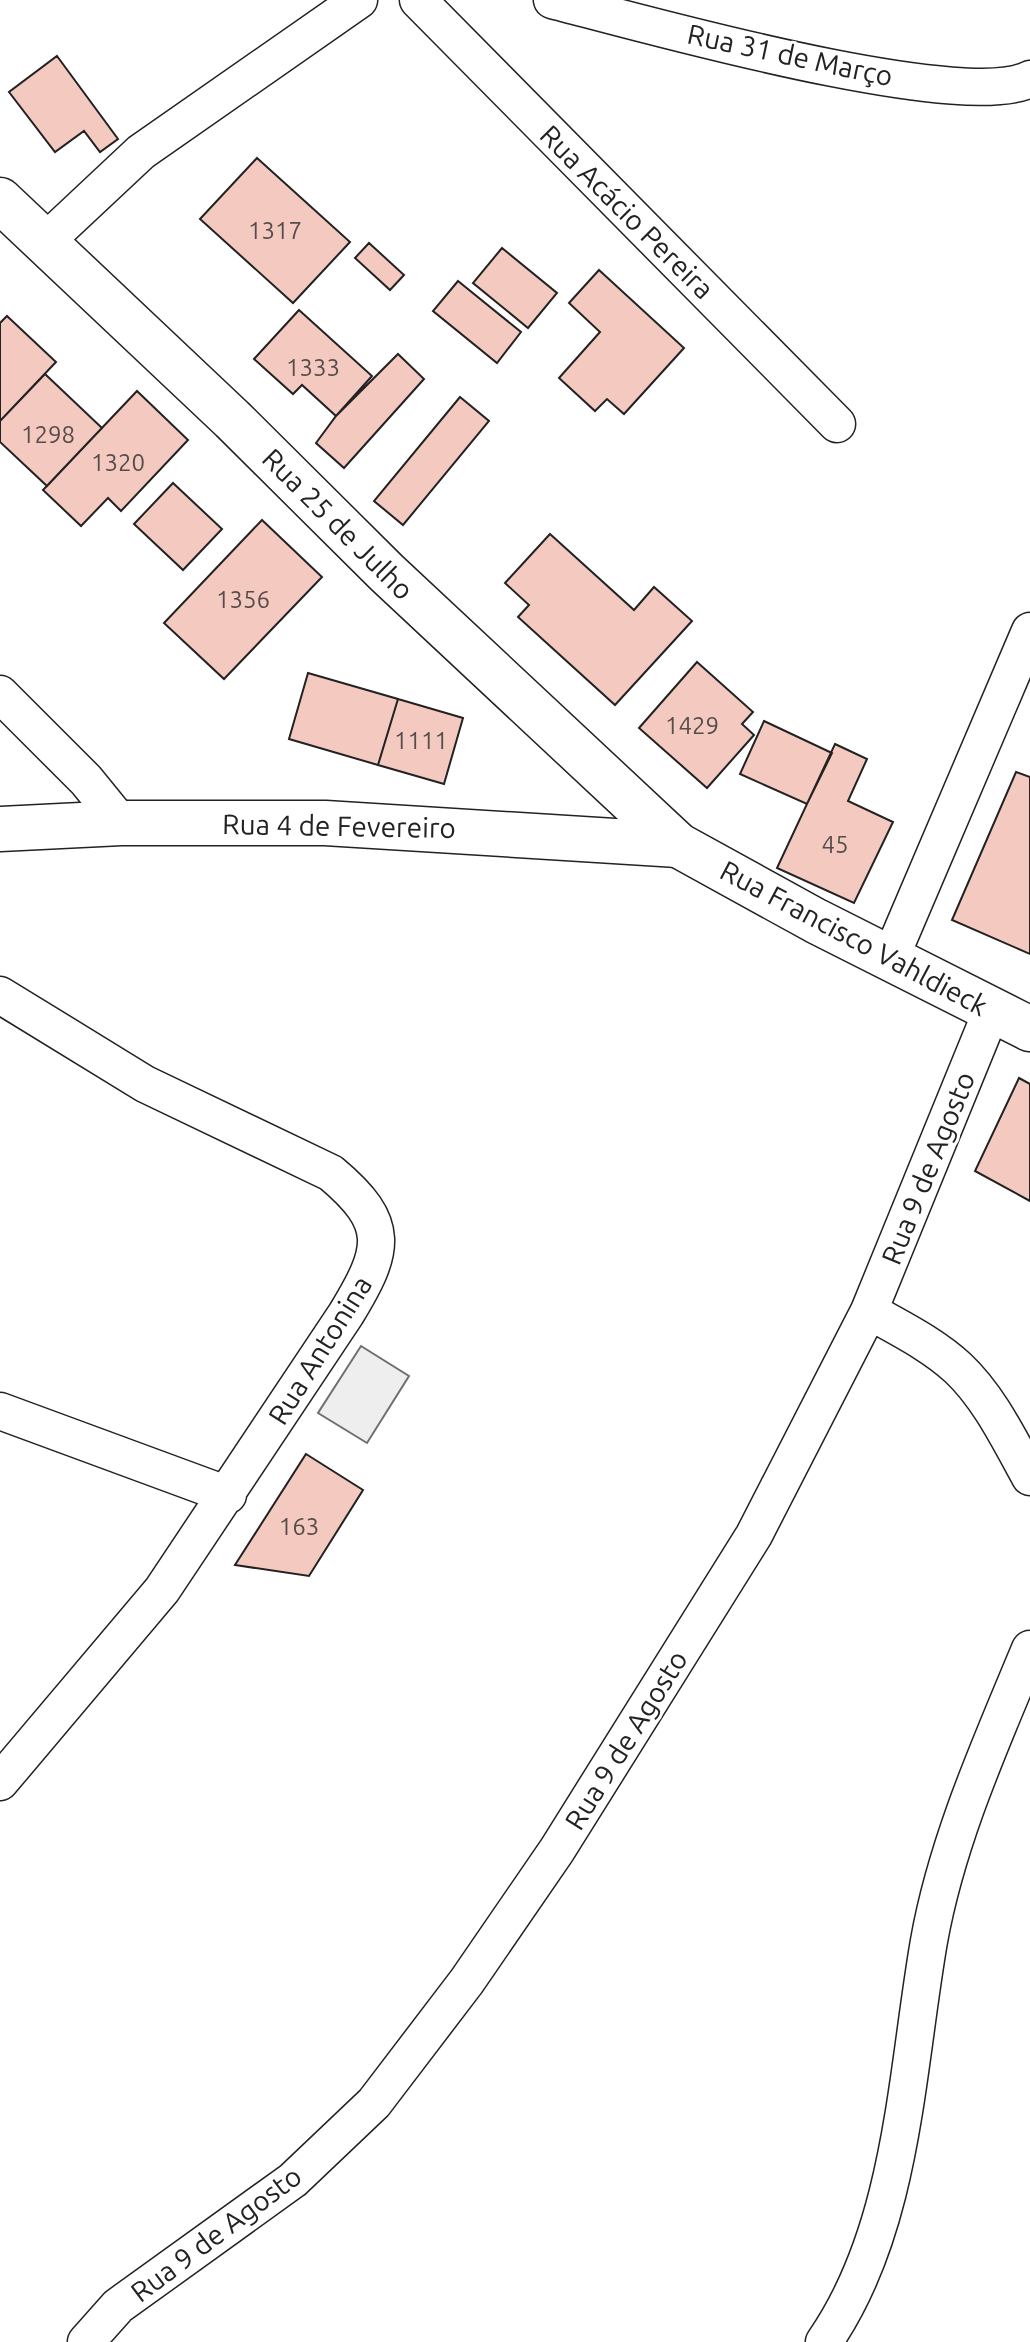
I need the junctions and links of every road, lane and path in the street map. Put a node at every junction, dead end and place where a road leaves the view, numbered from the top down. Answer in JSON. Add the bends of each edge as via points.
{"nodes":[{"id":1,"x":359,"y":0,"type":"edge"},
{"id":2,"x":418,"y":0,"type":"edge"},
{"id":3,"x":552,"y":0,"type":"edge"},
{"id":4,"x":1030,"y":79,"type":"edge"},
{"id":5,"x":0,"y":200,"type":"edge"},
{"id":6,"x":44,"y":243,"type":"junction"},
{"id":7,"x":837,"y":424,"type":"dead end"},
{"id":8,"x":1030,"y":631,"type":"edge"},
{"id":9,"x":0,"y":694,"type":"edge"},
{"id":10,"x":121,"y":823,"type":"junction"},
{"id":11,"x":0,"y":829,"type":"edge"},
{"id":12,"x":678,"y":845,"type":"junction"},
{"id":13,"x":890,"y":959,"type":"junction"},
{"id":14,"x":0,"y":995,"type":"edge"},
{"id":15,"x":992,"y":1010,"type":"junction"},
{"id":16,"x":1030,"y":1029,"type":"edge"},
{"id":17,"x":869,"y":1311,"type":"junction"},
{"id":18,"x":0,"y":1411,"type":"edge"},
{"id":19,"x":1030,"y":1477,"type":"edge"},
{"id":20,"x":228,"y":1495,"type":"junction"},
{"id":21,"x":1030,"y":1649,"type":"edge"},
{"id":22,"x":8,"y":1766,"type":"edge"},
{"id":23,"x":86,"y":2342,"type":"edge"},
{"id":24,"x":824,"y":2342,"type":"edge"}],
"edges":[{"from":1,"to":6,"type":"street","via":[[141,152]]},
{"from":2,"to":7,"type":"street","name":"Rua Acácio Pereira"},
{"from":3,"to":4,"type":"street","name":"Rua 31 de Março","via":[[885,77],[972,89]]},
{"from":5,"to":6,"type":"main road","name":"Rua 25 de Julho"},
{"from":6,"to":12,"type":"main road","name":"Rua 25 de Julho"},
{"from":8,"to":13,"type":"street"},
{"from":9,"to":10,"type":"street"},
{"from":10,"to":11,"type":"main road","name":"Rua 4 de Fevereiro"},
{"from":10,"to":12,"type":"main road","name":"Rua 4 de Fevereiro","via":[[325,823]]},
{"from":12,"to":13,"type":"main road","name":"Rua Francisco Vahldieck"},
{"from":13,"to":15,"type":"main road","name":"Rua Francisco Vahldieck"},
{"from":14,"to":20,"type":"street","name":"Rua Antonina","via":[[145,1084],[331,1173],[357,1194],[375,1221],[376,1254],[367,1279]]},
{"from":15,"to":16,"type":"main road","name":"Rua Francisco Vahldieck"},
{"from":15,"to":17,"type":"street","name":"Rua 9 de Agosto"},
{"from":17,"to":19,"type":"street","via":[[959,1369],[998,1420]]},
{"from":17,"to":23,"type":"street","name":"Rua 9 de Agosto","via":[[738,1562],[557,1850],[467,1981],[374,2103],[293,2180],[118,2306]]},
{"from":18,"to":20,"type":"street"},
{"from":20,"to":22,"type":"street","name":"Rua Antonina","via":[[162,1590]]},
{"from":21,"to":24,"type":"street","via":[[988,1751],[940,1898],[899,2151],[848,2302]]}]}
